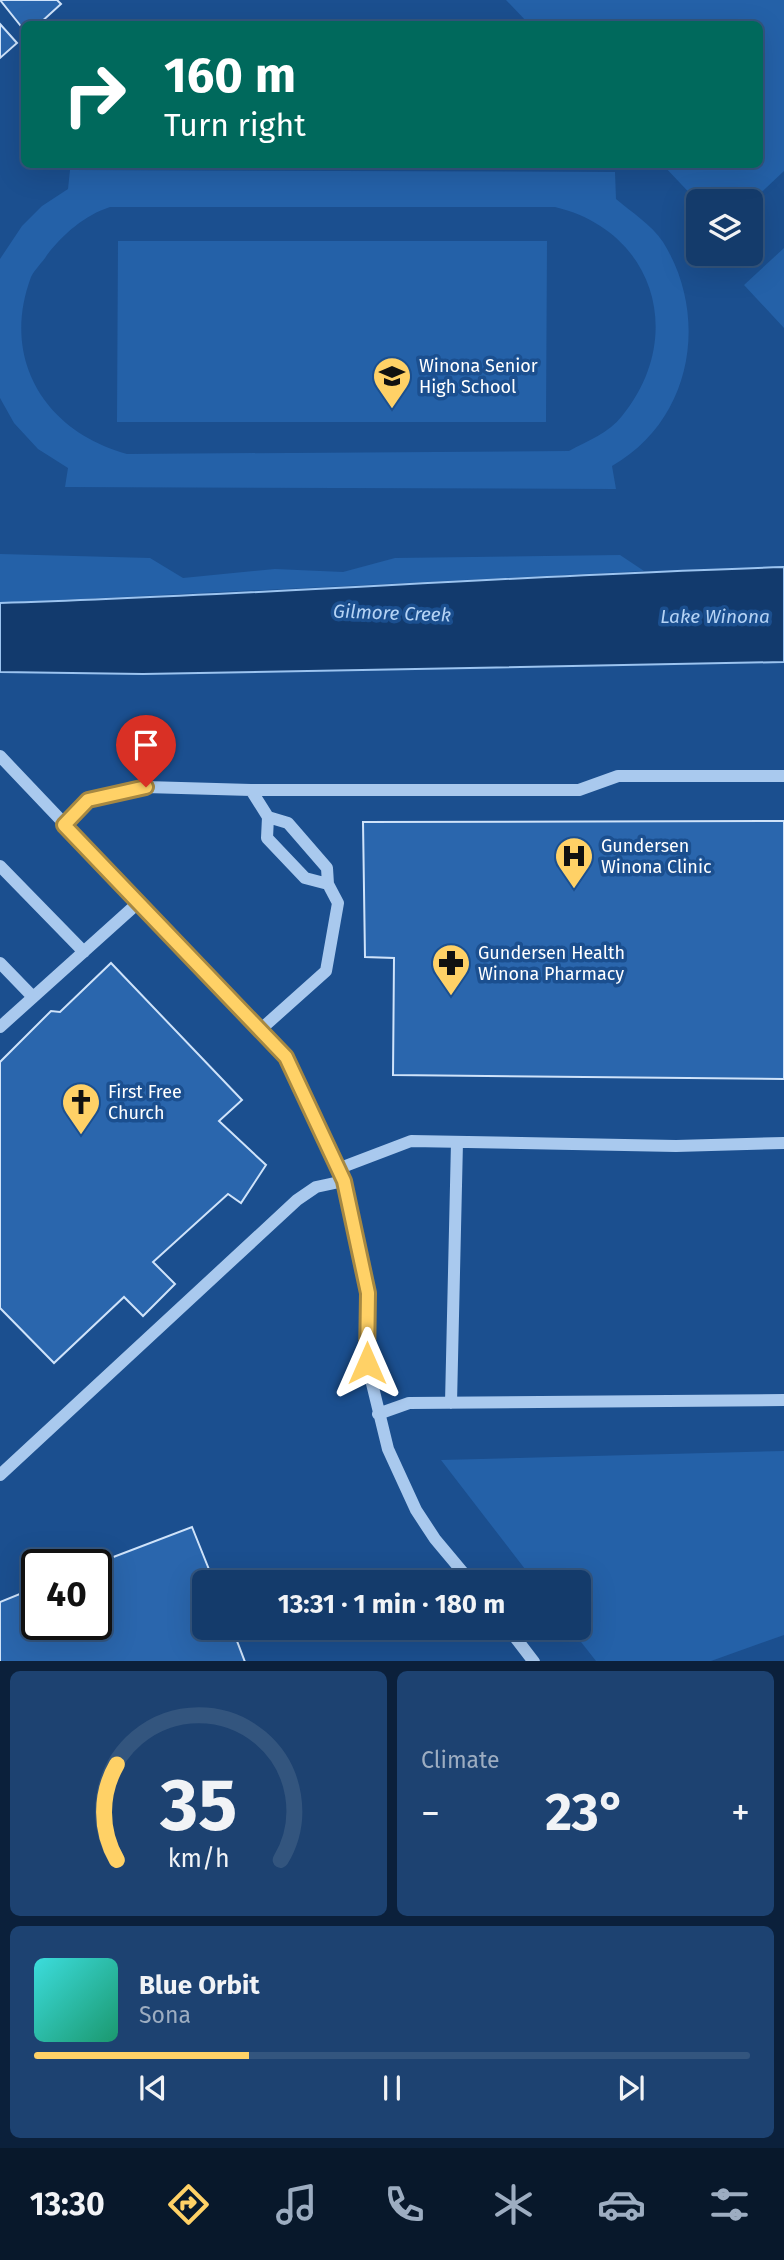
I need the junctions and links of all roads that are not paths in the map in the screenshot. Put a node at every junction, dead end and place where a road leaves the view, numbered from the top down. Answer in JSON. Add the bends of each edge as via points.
{"nodes":[{"id":1,"x":0,"y":756,"type":"edge"},
{"id":2,"x":784,"y":776,"type":"edge"},
{"id":3,"x":251,"y":790,"type":"junction"},
{"id":4,"x":268,"y":817,"type":"junction"},
{"id":5,"x":64,"y":825,"type":"junction"},
{"id":6,"x":0,"y":866,"type":"edge"},
{"id":7,"x":328,"y":884,"type":"junction"},
{"id":8,"x":139,"y":902,"type":"junction"},
{"id":9,"x":84,"y":952,"type":"junction"},
{"id":10,"x":0,"y":963,"type":"edge"},
{"id":11,"x":33,"y":998,"type":"junction"},
{"id":12,"x":0,"y":1027,"type":"edge"},
{"id":13,"x":260,"y":1030,"type":"junction"},
{"id":14,"x":457,"y":1142,"type":"junction"},
{"id":15,"x":784,"y":1143,"type":"edge"},
{"id":16,"x":340,"y":1168,"type":"junction"},
{"id":17,"x":344,"y":1181,"type":"junction"},
{"id":18,"x":784,"y":1400,"type":"edge"},
{"id":19,"x":451,"y":1403,"type":"junction"},
{"id":20,"x":378,"y":1414,"type":"junction"},
{"id":21,"x":0,"y":1475,"type":"edge"},
{"id":22,"x":461,"y":1570,"type":"edge"},
{"id":23,"x":517,"y":1640,"type":"edge"},
{"id":24,"x":534,"y":1661,"type":"edge"}],
"edges":[{"from":1,"to":5,"type":"street"},
{"from":2,"to":3,"type":"street","via":[[618,776],[579,790]]},
{"from":3,"to":4,"type":"street"},
{"from":3,"to":5,"type":"street","via":[[146,787],[88,800]]},
{"from":4,"to":7,"type":"street","via":[[288,823],[327,868]]},
{"from":4,"to":7,"type":"street","via":[[267,838],[305,878]]},
{"from":5,"to":8,"type":"street"},
{"from":6,"to":9,"type":"street"},
{"from":7,"to":13,"type":"street","via":[[338,903],[326,971]]},
{"from":8,"to":9,"type":"street"},
{"from":8,"to":13,"type":"street"},
{"from":9,"to":11,"type":"street"},
{"from":10,"to":11,"type":"street"},
{"from":11,"to":12,"type":"street"},
{"from":13,"to":16,"type":"street","via":[[286,1057]]},
{"from":14,"to":15,"type":"street"},
{"from":14,"to":16,"type":"street","via":[[411,1141]]},
{"from":14,"to":19,"type":"street"},
{"from":16,"to":17,"type":"street"},
{"from":17,"to":20,"type":"street","via":[[368,1293],[367,1363]]},
{"from":17,"to":21,"type":"street","via":[[316,1187],[297,1200]]},
{"from":18,"to":19,"type":"street"},
{"from":19,"to":20,"type":"street","via":[[409,1404]]},
{"from":20,"to":22,"type":"street","via":[[388,1449],[416,1510]]},
{"from":23,"to":24,"type":"street"}]}
